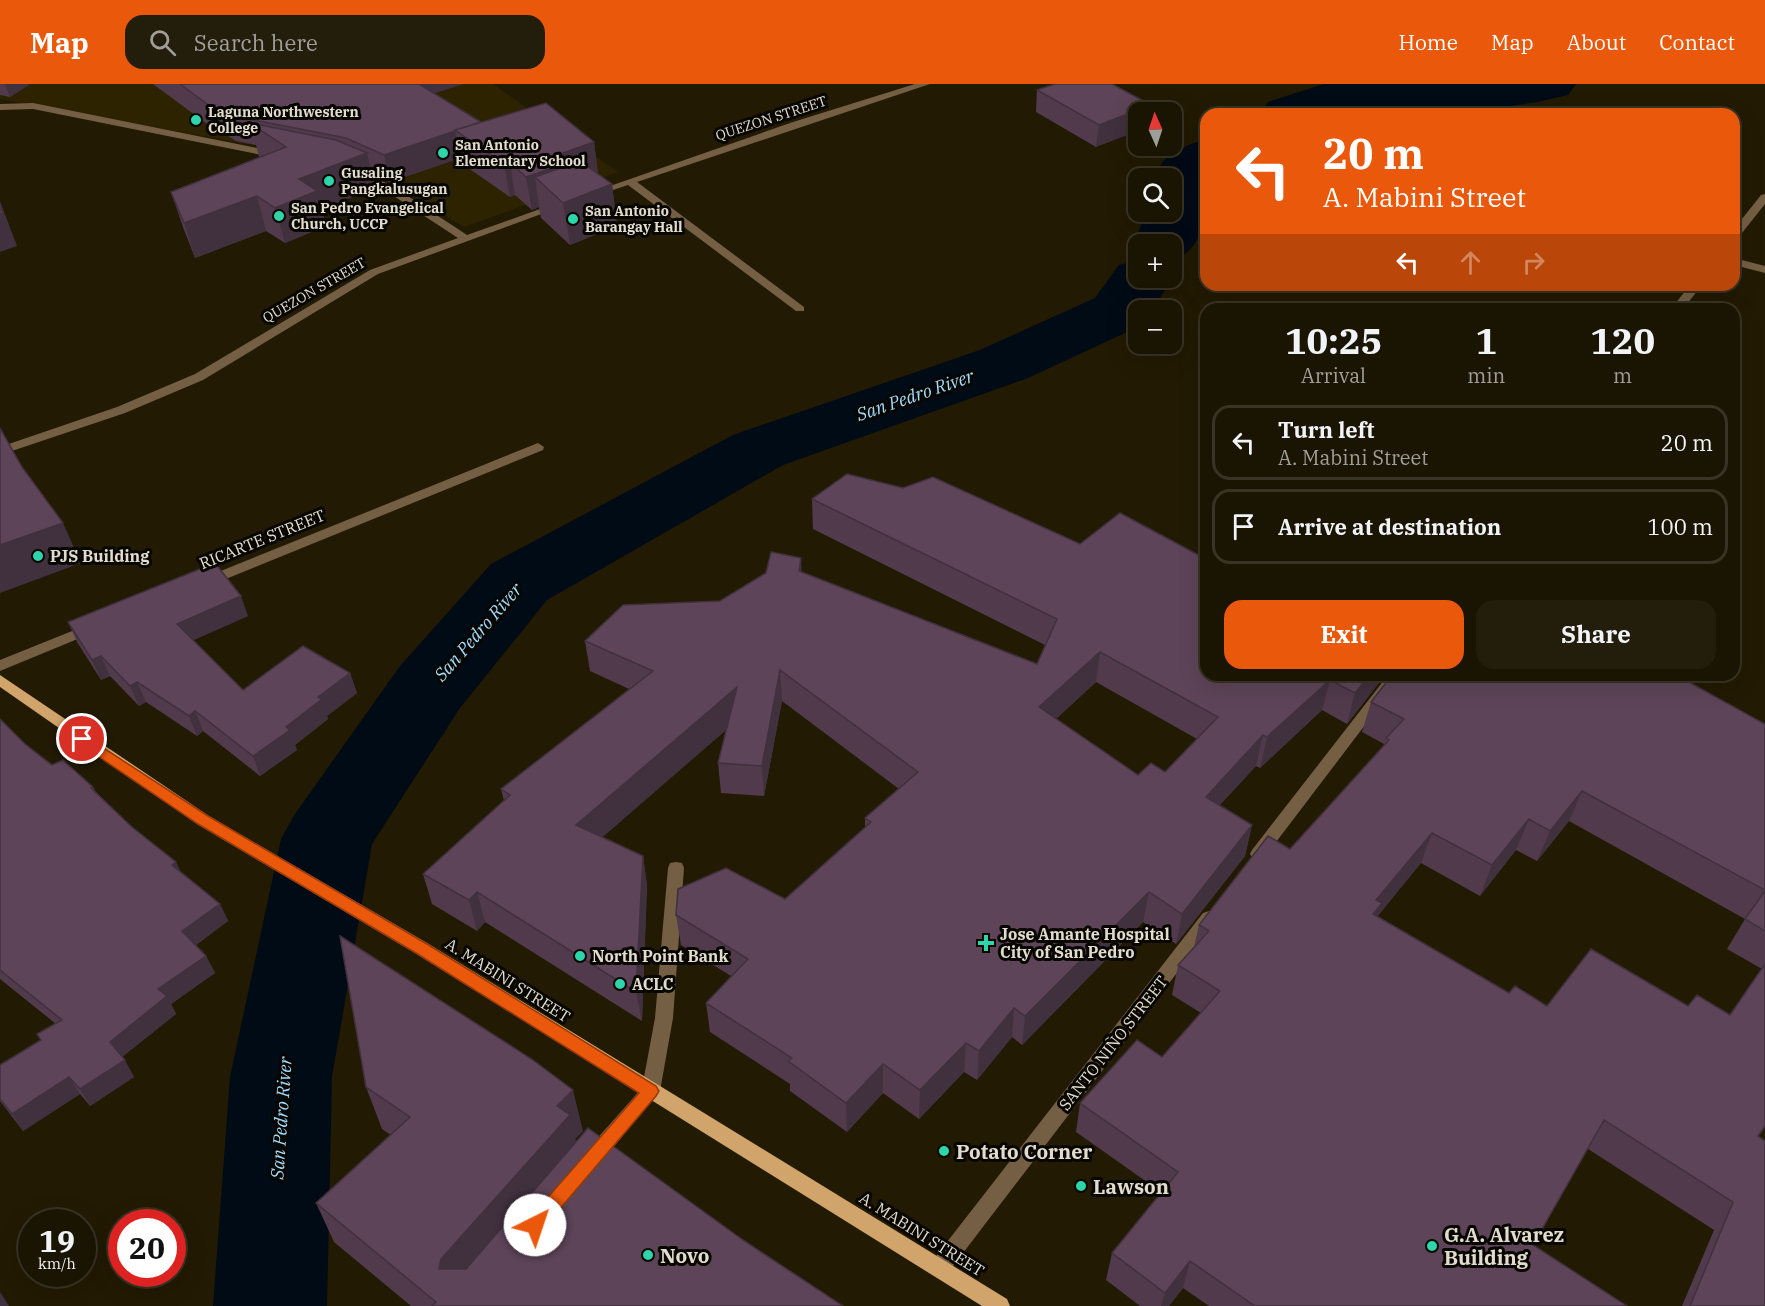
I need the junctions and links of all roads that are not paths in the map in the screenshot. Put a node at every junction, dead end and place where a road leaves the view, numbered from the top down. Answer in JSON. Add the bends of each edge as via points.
{"nodes":[{"id":1,"x":925,"y":84,"type":"edge"},
{"id":2,"x":0,"y":106,"type":"edge"},
{"id":3,"x":293,"y":158,"type":"edge"},
{"id":4,"x":348,"y":169,"type":"edge"},
{"id":5,"x":629,"y":181,"type":"junction"},
{"id":6,"x":1765,"y":197,"type":"edge"},
{"id":7,"x":1740,"y":228,"type":"edge"},
{"id":8,"x":466,"y":239,"type":"junction"},
{"id":9,"x":1740,"y":263,"type":"edge"},
{"id":10,"x":1765,"y":270,"type":"edge"},
{"id":11,"x":1691,"y":291,"type":"edge"},
{"id":12,"x":1682,"y":303,"type":"edge"},
{"id":13,"x":800,"y":309,"type":"dead end"},
{"id":14,"x":538,"y":447,"type":"dead end"},
{"id":15,"x":0,"y":451,"type":"edge"},
{"id":16,"x":198,"y":585,"type":"edge"},
{"id":17,"x":110,"y":621,"type":"edge"},
{"id":18,"x":0,"y":666,"type":"edge"},
{"id":19,"x":0,"y":680,"type":"edge"},
{"id":20,"x":1390,"y":681,"type":"edge"},
{"id":21,"x":1251,"y":863,"type":"edge"},
{"id":22,"x":676,"y":868,"type":"dead end"},
{"id":23,"x":1222,"y":901,"type":"edge"},
{"id":24,"x":651,"y":1091,"type":"junction"},
{"id":25,"x":584,"y":1168,"type":"edge"},
{"id":26,"x":940,"y":1267,"type":"junction"},
{"id":27,"x":1000,"y":1306,"type":"edge"}],
"edges":[{"from":1,"to":5,"type":"street","name":"QUEZON STREET"},
{"from":2,"to":3,"type":"street","via":[[33,106]]},
{"from":4,"to":8,"type":"street","via":[[387,187]]},
{"from":5,"to":8,"type":"street","name":"QUEZON STREET"},
{"from":5,"to":13,"type":"street"},
{"from":6,"to":7,"type":"street"},
{"from":8,"to":15,"type":"street","name":"QUEZON STREET","via":[[374,272],[199,377],[122,411]]},
{"from":9,"to":10,"type":"street"},
{"from":11,"to":12,"type":"street"},
{"from":14,"to":16,"type":"street","name":"RICARTE STREET"},
{"from":17,"to":18,"type":"street"},
{"from":19,"to":24,"type":"main road","name":"A. MABINI STREET","via":[[203,820],[421,948]]},
{"from":20,"to":21,"type":"street"},
{"from":22,"to":24,"type":"street","via":[[664,1018]]},
{"from":23,"to":26,"type":"street","name":"SANTO NIÑO STREET"},
{"from":24,"to":25,"type":"street"},
{"from":24,"to":26,"type":"main road","name":"A. MABINI STREET"},
{"from":26,"to":27,"type":"main road","name":"A. MABINI STREET"}]}
